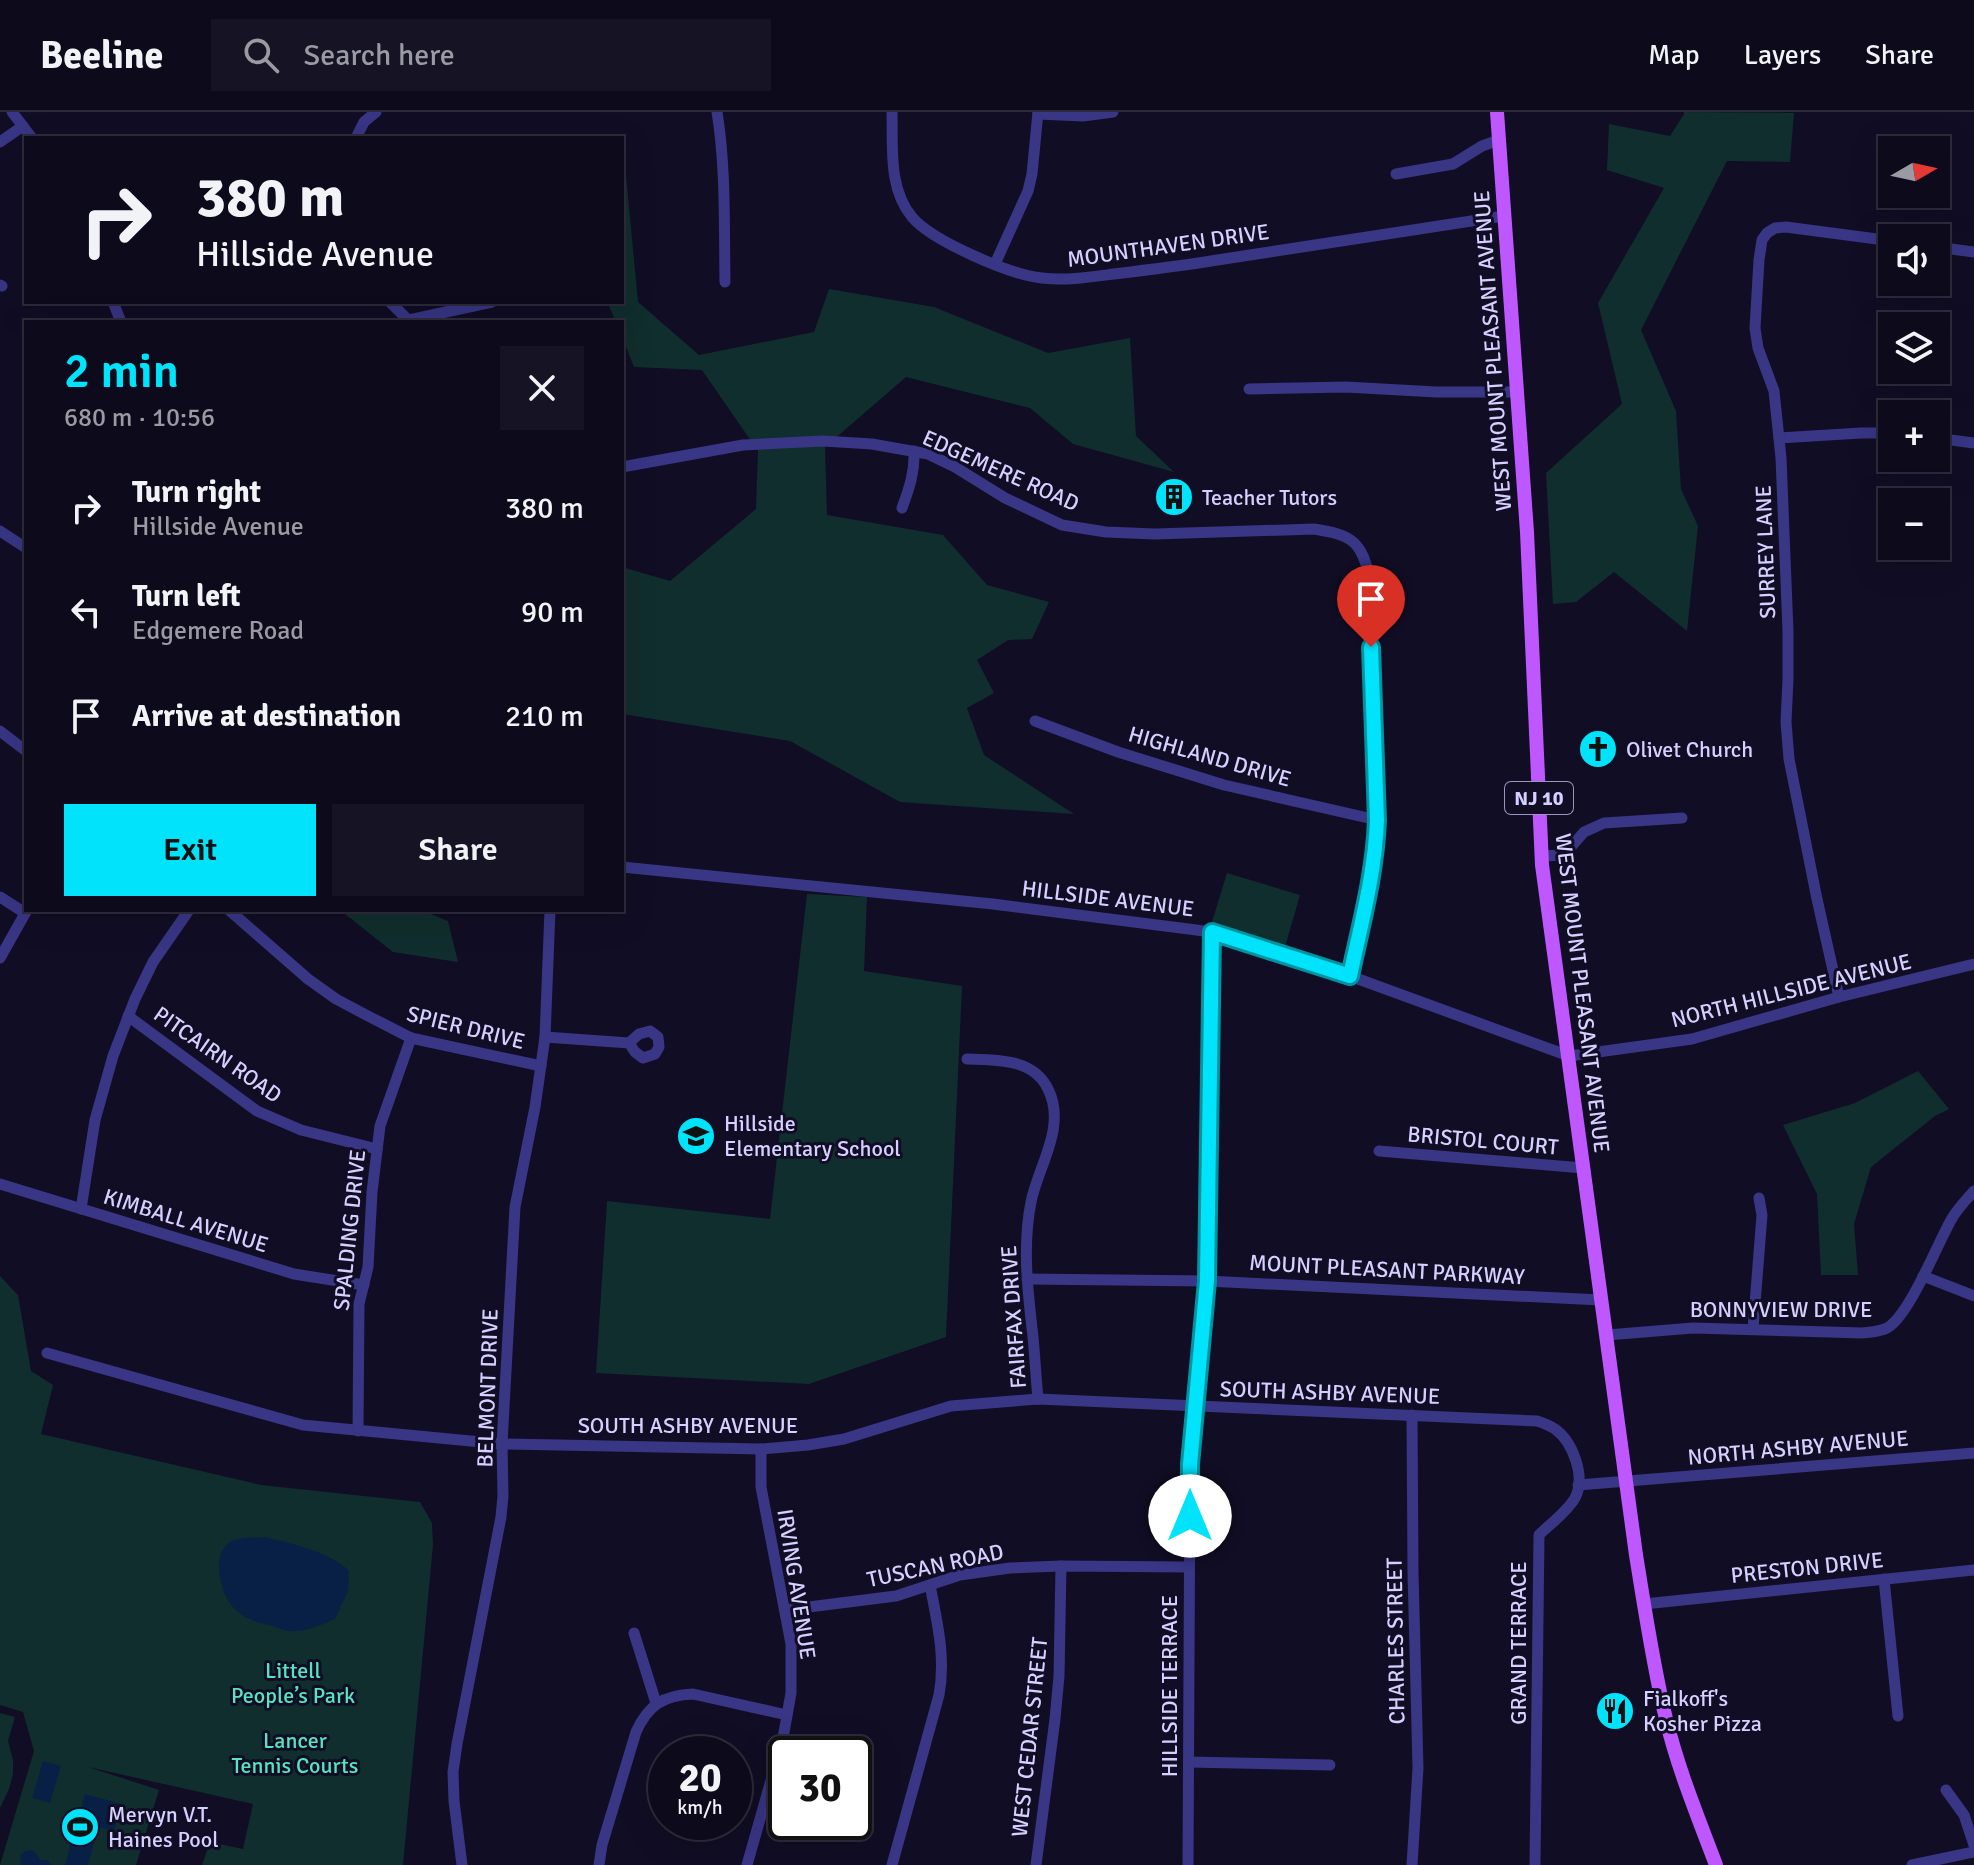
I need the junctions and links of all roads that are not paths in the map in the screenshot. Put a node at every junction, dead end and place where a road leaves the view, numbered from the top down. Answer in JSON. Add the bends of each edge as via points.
{"nodes":[{"id":1,"x":12,"y":112,"type":"edge"},
{"id":2,"x":376,"y":112,"type":"edge"},
{"id":3,"x":717,"y":112,"type":"edge"},
{"id":4,"x":892,"y":112,"type":"edge"},
{"id":5,"x":1113,"y":112,"type":"edge"},
{"id":6,"x":1497,"y":112,"type":"edge"},
{"id":7,"x":1038,"y":113,"type":"edge"},
{"id":8,"x":23,"y":126,"type":"junction"},
{"id":9,"x":30,"y":136,"type":"edge"},
{"id":10,"x":357,"y":136,"type":"edge"},
{"id":11,"x":1499,"y":140,"type":"junction"},
{"id":12,"x":0,"y":142,"type":"edge"},
{"id":13,"x":1396,"y":174,"type":"dead end"},
{"id":14,"x":1504,"y":216,"type":"junction"},
{"id":15,"x":1878,"y":239,"type":"edge"},
{"id":16,"x":1950,"y":249,"type":"edge"},
{"id":17,"x":1974,"y":252,"type":"edge"},
{"id":18,"x":995,"y":264,"type":"junction"},
{"id":19,"x":725,"y":282,"type":"dead end"},
{"id":20,"x":392,"y":304,"type":"edge"},
{"id":21,"x":483,"y":304,"type":"edge"},
{"id":22,"x":408,"y":320,"type":"edge"},
{"id":23,"x":413,"y":320,"type":"edge"},
{"id":24,"x":1249,"y":389,"type":"dead end"},
{"id":25,"x":1517,"y":392,"type":"junction"},
{"id":26,"x":1878,"y":433,"type":"edge"},
{"id":27,"x":1779,"y":438,"type":"junction"},
{"id":28,"x":1950,"y":440,"type":"edge"},
{"id":29,"x":1974,"y":443,"type":"edge"},
{"id":30,"x":914,"y":451,"type":"junction"},
{"id":31,"x":624,"y":467,"type":"edge"},
{"id":32,"x":902,"y":508,"type":"dead end"},
{"id":33,"x":0,"y":531,"type":"edge"},
{"id":34,"x":24,"y":547,"type":"edge"},
{"id":35,"x":1035,"y":721,"type":"dead end"},
{"id":36,"x":0,"y":731,"type":"edge"},
{"id":37,"x":24,"y":749,"type":"edge"},
{"id":38,"x":1682,"y":818,"type":"dead end"},
{"id":39,"x":1377,"y":820,"type":"junction"},
{"id":40,"x":1541,"y":856,"type":"junction"},
{"id":41,"x":624,"y":867,"type":"edge"},
{"id":42,"x":0,"y":897,"type":"edge"},
{"id":43,"x":24,"y":911,"type":"edge"},
{"id":44,"x":26,"y":912,"type":"edge"},
{"id":45,"x":188,"y":912,"type":"edge"},
{"id":46,"x":231,"y":912,"type":"edge"},
{"id":47,"x":550,"y":912,"type":"edge"},
{"id":48,"x":1212,"y":932,"type":"junction"},
{"id":49,"x":0,"y":958,"type":"edge"},
{"id":50,"x":1974,"y":964,"type":"edge"},
{"id":51,"x":1350,"y":976,"type":"junction"},
{"id":52,"x":1839,"y":997,"type":"junction"},
{"id":53,"x":128,"y":1016,"type":"junction"},
{"id":54,"x":545,"y":1037,"type":"junction"},
{"id":55,"x":411,"y":1038,"type":"junction"},
{"id":56,"x":629,"y":1043,"type":"dead end"},
{"id":57,"x":1569,"y":1056,"type":"junction"},
{"id":58,"x":967,"y":1059,"type":"dead end"},
{"id":59,"x":541,"y":1066,"type":"junction"},
{"id":60,"x":377,"y":1149,"type":"junction"},
{"id":61,"x":1379,"y":1151,"type":"dead end"},
{"id":62,"x":1583,"y":1168,"type":"junction"},
{"id":63,"x":0,"y":1184,"type":"edge"},
{"id":64,"x":1974,"y":1191,"type":"edge"},
{"id":65,"x":1759,"y":1198,"type":"dead end"},
{"id":66,"x":81,"y":1209,"type":"junction"},
{"id":67,"x":1923,"y":1276,"type":"junction"},
{"id":68,"x":1027,"y":1279,"type":"junction"},
{"id":69,"x":1207,"y":1281,"type":"junction"},
{"id":70,"x":364,"y":1285,"type":"junction"},
{"id":71,"x":1974,"y":1296,"type":"edge"},
{"id":72,"x":1601,"y":1300,"type":"junction"},
{"id":73,"x":1753,"y":1329,"type":"junction"},
{"id":74,"x":1607,"y":1335,"type":"junction"},
{"id":75,"x":47,"y":1353,"type":"dead end"},
{"id":76,"x":1038,"y":1399,"type":"junction"},
{"id":77,"x":1195,"y":1406,"type":"junction"},
{"id":78,"x":1412,"y":1415,"type":"junction"},
{"id":79,"x":358,"y":1431,"type":"junction"},
{"id":80,"x":502,"y":1444,"type":"junction"},
{"id":81,"x":761,"y":1449,"type":"junction"},
{"id":82,"x":1974,"y":1453,"type":"edge"},
{"id":83,"x":1626,"y":1480,"type":"junction"},
{"id":84,"x":1578,"y":1485,"type":"junction"},
{"id":85,"x":1061,"y":1566,"type":"junction"},
{"id":86,"x":1189,"y":1567,"type":"junction"},
{"id":87,"x":1974,"y":1570,"type":"edge"},
{"id":88,"x":1884,"y":1579,"type":"junction"},
{"id":89,"x":930,"y":1585,"type":"junction"},
{"id":90,"x":1644,"y":1604,"type":"junction"},
{"id":91,"x":785,"y":1610,"type":"junction"},
{"id":92,"x":634,"y":1633,"type":"dead end"},
{"id":93,"x":656,"y":1703,"type":"junction"},
{"id":94,"x":787,"y":1715,"type":"junction"},
{"id":95,"x":1898,"y":1716,"type":"dead end"},
{"id":96,"x":1189,"y":1762,"type":"junction"},
{"id":97,"x":1330,"y":1765,"type":"dead end"},
{"id":98,"x":1946,"y":1790,"type":"dead end"},
{"id":99,"x":1974,"y":1845,"type":"edge"},
{"id":100,"x":1974,"y":1852,"type":"edge"},
{"id":101,"x":462,"y":1865,"type":"edge"},
{"id":102,"x":599,"y":1865,"type":"edge"},
{"id":103,"x":747,"y":1865,"type":"edge"},
{"id":104,"x":892,"y":1865,"type":"edge"},
{"id":105,"x":1036,"y":1865,"type":"edge"},
{"id":106,"x":1188,"y":1865,"type":"edge"},
{"id":107,"x":1412,"y":1865,"type":"edge"},
{"id":108,"x":1535,"y":1865,"type":"edge"},
{"id":109,"x":1716,"y":1865,"type":"edge"},
{"id":110,"x":1912,"y":1865,"type":"edge"}],
"edges":[{"from":1,"to":8,"type":"street"},
{"from":2,"to":10,"type":"street"},
{"from":3,"to":19,"type":"street"},
{"from":4,"to":18,"type":"street","name":"MOUNTHAVEN DRIVE","via":[[894,170],[911,216],[933,236]]},
{"from":5,"to":7,"type":"street"},
{"from":6,"to":11,"type":"main road","name":"WEST MOUNT PLEASANT AVENUE","number":"NJ 10"},
{"from":7,"to":18,"type":"street","via":[[1028,191]]},
{"from":8,"to":9,"type":"street"},
{"from":8,"to":12,"type":"street"},
{"from":11,"to":13,"type":"street","via":[[1453,164]]},
{"from":11,"to":14,"type":"main road","name":"WEST MOUNT PLEASANT AVENUE","number":"NJ 10"},
{"from":14,"to":18,"type":"street","name":"MOUNTHAVEN DRIVE","via":[[1086,278],[1038,278]]},
{"from":14,"to":25,"type":"main road","name":"WEST MOUNT PLEASANT AVENUE","number":"NJ 10"},
{"from":15,"to":27,"type":"street","name":"SURREY LANE","via":[[1786,227],[1775,228],[1762,240],[1755,328],[1774,391]]},
{"from":16,"to":17,"type":"street"},
{"from":20,"to":22,"type":"street"},
{"from":21,"to":23,"type":"street"},
{"from":24,"to":25,"type":"street"},
{"from":25,"to":40,"type":"main road","name":"WEST MOUNT PLEASANT AVENUE","number":"NJ 10"},
{"from":26,"to":27,"type":"street"},
{"from":27,"to":52,"type":"street","name":"SURREY LANE","via":[[1789,759]]},
{"from":28,"to":29,"type":"street"},
{"from":30,"to":31,"type":"street","name":"EDGEMERE ROAD","via":[[807,441],[743,445]]},
{"from":30,"to":32,"type":"street"},
{"from":30,"to":39,"type":"street","name":"EDGEMERE ROAD","via":[[955,467],[1062,525],[1155,534],[1314,529],[1353,541],[1365,557],[1370,580]]},
{"from":33,"to":34,"type":"street"},
{"from":35,"to":39,"type":"street","name":"HIGHLAND DRIVE","via":[[1224,785]]},
{"from":36,"to":37,"type":"street"},
{"from":38,"to":40,"type":"street","via":[[1604,823],[1584,832],[1564,855]]},
{"from":39,"to":51,"type":"street","name":"EDGEMERE ROAD","via":[[1372,874]]},
{"from":40,"to":57,"type":"main road","name":"WEST MOUNT PLEASANT AVENUE","number":"NJ 10"},
{"from":41,"to":48,"type":"street","name":"HILLSIDE AVENUE"},
{"from":42,"to":43,"type":"street"},
{"from":44,"to":49,"type":"street"},
{"from":45,"to":53,"type":"street","via":[[153,962]]},
{"from":46,"to":55,"type":"street","name":"SPIER DRIVE","via":[[336,999]]},
{"from":47,"to":54,"type":"street","name":"BELMONT DRIVE"},
{"from":48,"to":51,"type":"street","name":"HILLSIDE AVENUE"},
{"from":48,"to":69,"type":"street","name":"HILLSIDE TERRACE"},
{"from":50,"to":52,"type":"street","name":"NORTH HILLSIDE AVENUE"},
{"from":51,"to":57,"type":"street","name":"HILLSIDE AVENUE"},
{"from":52,"to":57,"type":"street","name":"NORTH HILLSIDE AVENUE","via":[[1692,1039]]},
{"from":53,"to":60,"type":"street","name":"PITCAIRN ROAD","via":[[257,1111],[301,1130]]},
{"from":53,"to":66,"type":"street","via":[[95,1120]]},
{"from":54,"to":56,"type":"street"},
{"from":54,"to":59,"type":"street","name":"BELMONT DRIVE"},
{"from":55,"to":59,"type":"street","name":"SPIER DRIVE"},
{"from":55,"to":60,"type":"street","name":"SPALDING DRIVE"},
{"from":57,"to":62,"type":"main road","name":"WEST MOUNT PLEASANT AVENUE","number":"NJ 10"},
{"from":58,"to":68,"type":"street","name":"FAIRFAX DRIVE","via":[[1016,1063],[1043,1080],[1050,1092],[1054,1125],[1030,1203]]},
{"from":59,"to":80,"type":"street","name":"BELMONT DRIVE","via":[[515,1207]]},
{"from":60,"to":70,"type":"street","name":"SPALDING DRIVE"},
{"from":61,"to":62,"type":"street","name":"BRISTOL COURT"},
{"from":62,"to":72,"type":"main road","name":"WEST MOUNT PLEASANT AVENUE","number":"NJ 10"},
{"from":63,"to":66,"type":"street","name":"KIMBALL AVENUE"},
{"from":64,"to":67,"type":"street","name":"BONNYVIEW DRIVE","via":[[1952,1218]]},
{"from":65,"to":73,"type":"street"},
{"from":66,"to":70,"type":"street","name":"KIMBALL AVENUE","via":[[294,1274]]},
{"from":67,"to":71,"type":"street"},
{"from":67,"to":73,"type":"street","name":"BONNYVIEW DRIVE","via":[[1897,1320],[1876,1332]]},
{"from":68,"to":69,"type":"street","name":"MOUNT PLEASANT PARKWAY"},
{"from":68,"to":76,"type":"street","name":"FAIRFAX DRIVE"},
{"from":69,"to":72,"type":"street","name":"MOUNT PLEASANT PARKWAY"},
{"from":69,"to":77,"type":"street","name":"HILLSIDE TERRACE"},
{"from":70,"to":79,"type":"street","name":"SPALDING DRIVE","via":[[359,1304]]},
{"from":72,"to":74,"type":"main road","name":"WEST MOUNT PLEASANT AVENUE","number":"NJ 10"},
{"from":73,"to":74,"type":"street","name":"BONNYVIEW DRIVE"},
{"from":74,"to":83,"type":"main road","name":"WEST MOUNT PLEASANT AVENUE","number":"NJ 10"},
{"from":75,"to":79,"type":"street","name":"SOUTH ASHBY AVENUE","via":[[303,1425]]},
{"from":76,"to":77,"type":"street","name":"SOUTH ASHBY AVENUE"},
{"from":76,"to":81,"type":"street","name":"SOUTH ASHBY AVENUE","via":[[951,1406],[844,1439]]},
{"from":77,"to":78,"type":"street","name":"SOUTH ASHBY AVENUE"},
{"from":77,"to":86,"type":"street","name":"HILLSIDE TERRACE"},
{"from":78,"to":84,"type":"street","name":"SOUTH ASHBY AVENUE","via":[[1547,1424],[1573,1453]]},
{"from":78,"to":107,"type":"street","name":"CHARLES STREET","via":[[1418,1768]]},
{"from":79,"to":80,"type":"street","name":"SOUTH ASHBY AVENUE"},
{"from":80,"to":81,"type":"street","name":"SOUTH ASHBY AVENUE"},
{"from":80,"to":101,"type":"street","name":"BELMONT DRIVE","via":[[501,1517],[453,1772]]},
{"from":81,"to":91,"type":"street","name":"IRVING AVENUE","via":[[761,1487]]},
{"from":82,"to":83,"type":"street","name":"NORTH ASHBY AVENUE"},
{"from":83,"to":84,"type":"street"},
{"from":83,"to":90,"type":"main road","name":"WEST MOUNT PLEASANT AVENUE","number":"NJ 10"},
{"from":84,"to":108,"type":"street","name":"GRAND TERRACE","via":[[1573,1502],[1539,1535]]},
{"from":85,"to":86,"type":"street","name":"TUSCAN ROAD"},
{"from":85,"to":89,"type":"street","name":"TUSCAN ROAD","via":[[960,1575]]},
{"from":85,"to":105,"type":"street","name":"WEST CEDAR STREET","via":[[1059,1676]]},
{"from":86,"to":96,"type":"street","name":"HILLSIDE TERRACE"},
{"from":87,"to":88,"type":"street","name":"PRESTON DRIVE"},
{"from":88,"to":90,"type":"street","name":"PRESTON DRIVE"},
{"from":88,"to":95,"type":"street"},
{"from":89,"to":91,"type":"street","name":"TUSCAN ROAD","via":[[896,1596]]},
{"from":89,"to":104,"type":"street","via":[[942,1679]]},
{"from":90,"to":109,"type":"main road","name":"WEST MOUNT PLEASANT AVENUE","number":"NJ 10","via":[[1666,1722]]},
{"from":91,"to":94,"type":"street","name":"IRVING AVENUE","via":[[792,1666]]},
{"from":92,"to":93,"type":"street"},
{"from":93,"to":94,"type":"street","via":[[693,1694]]},
{"from":93,"to":102,"type":"street","via":[[636,1732]]},
{"from":94,"to":103,"type":"street","name":"IRVING AVENUE"},
{"from":96,"to":97,"type":"street"},
{"from":96,"to":106,"type":"street","name":"HILLSIDE TERRACE"},
{"from":98,"to":99,"type":"street","via":[[1964,1815]]},
{"from":100,"to":110,"type":"street"}]}
